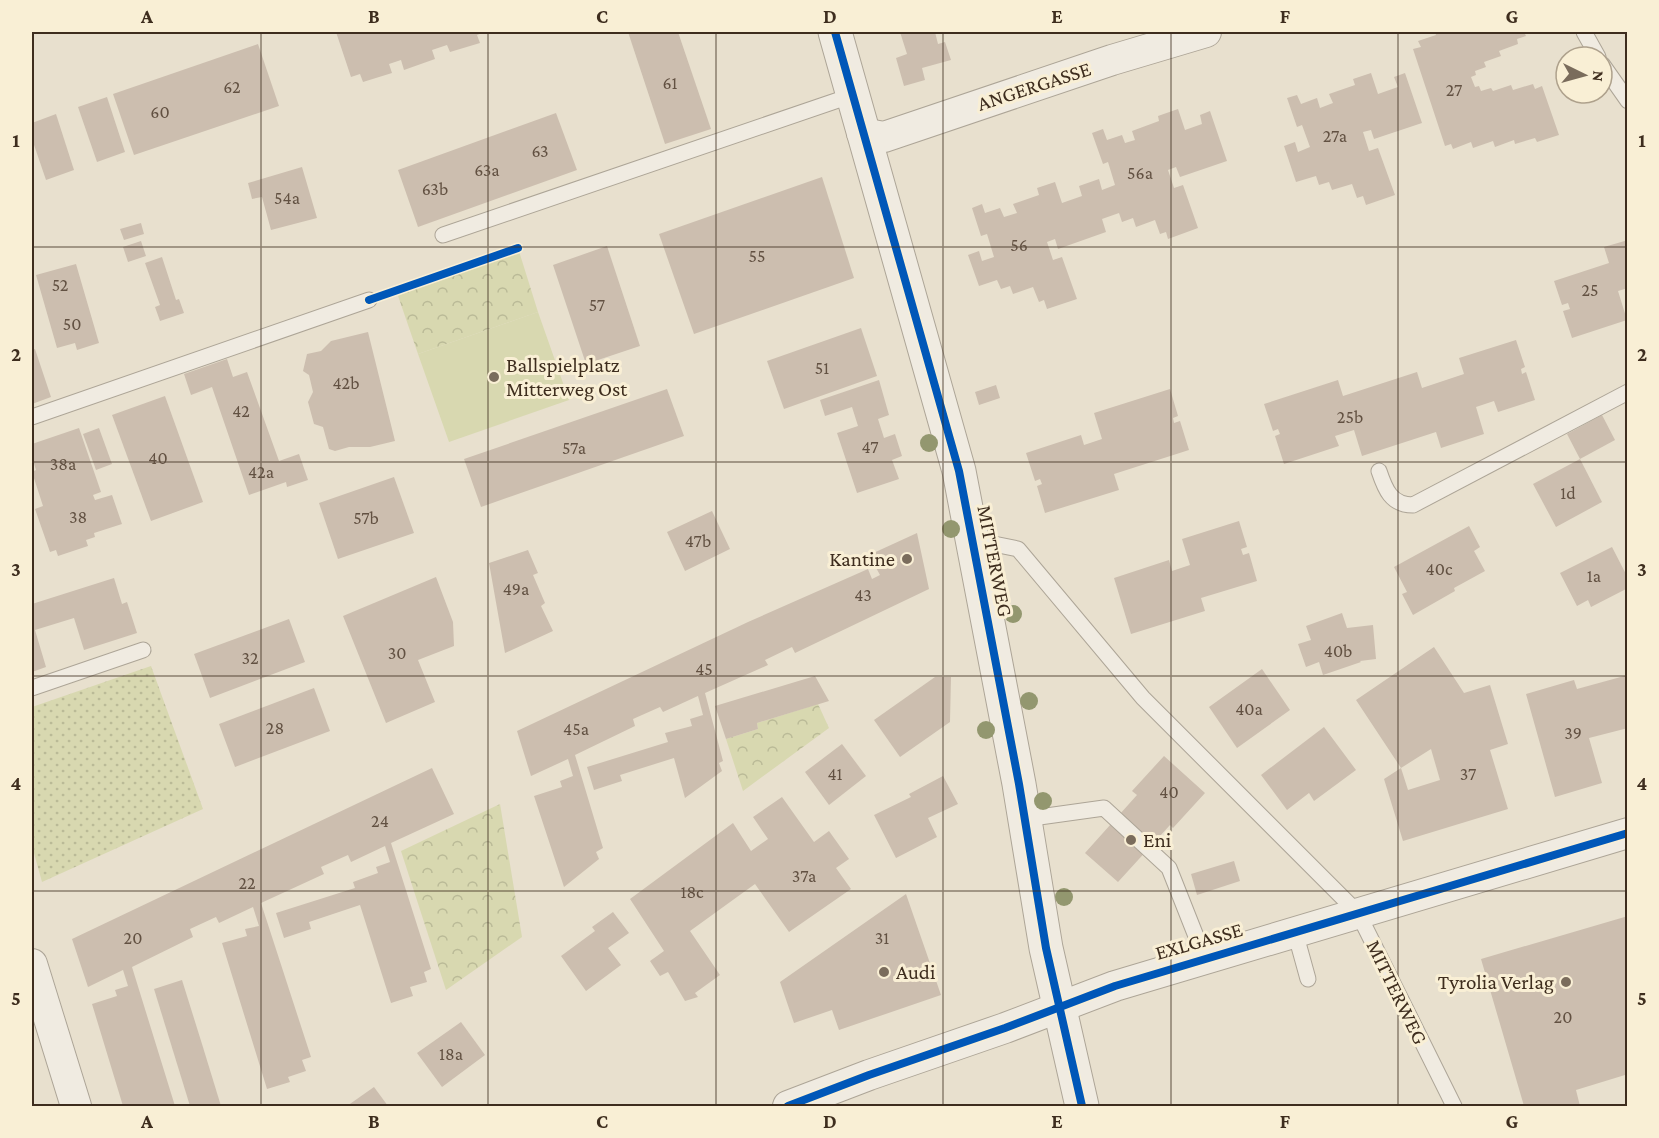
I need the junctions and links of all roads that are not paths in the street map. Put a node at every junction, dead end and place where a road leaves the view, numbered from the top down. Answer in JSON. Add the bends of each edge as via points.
{"nodes":[{"id":1,"x":835,"y":32,"type":"edge"},
{"id":2,"x":1206,"y":32,"type":"edge"},
{"id":3,"x":1614,"y":81,"type":"edge"},
{"id":4,"x":853,"y":95,"type":"junction"},
{"id":5,"x":1628,"y":101,"type":"edge"},
{"id":6,"x":862,"y":134,"type":"junction"},
{"id":7,"x":443,"y":235,"type":"dead end"},
{"id":8,"x":369,"y":300,"type":"dead end"},
{"id":9,"x":1628,"y":392,"type":"edge"},
{"id":10,"x":32,"y":417,"type":"edge"},
{"id":11,"x":1379,"y":471,"type":"dead end"},
{"id":12,"x":974,"y":540,"type":"junction"},
{"id":13,"x":143,"y":650,"type":"dead end"},
{"id":14,"x":32,"y":688,"type":"edge"},
{"id":15,"x":1025,"y":819,"type":"junction"},
{"id":16,"x":1628,"y":833,"type":"edge"},
{"id":17,"x":1358,"y":913,"type":"junction"},
{"id":18,"x":1295,"y":932,"type":"junction"},
{"id":19,"x":1205,"y":959,"type":"junction"},
{"id":20,"x":32,"y":964,"type":"edge"},
{"id":21,"x":1308,"y":979,"type":"dead end"},
{"id":22,"x":1061,"y":1007,"type":"junction"},
{"id":23,"x":76,"y":1107,"type":"edge"},
{"id":24,"x":788,"y":1107,"type":"edge"},
{"id":25,"x":1082,"y":1107,"type":"edge"},
{"id":26,"x":1454,"y":1107,"type":"edge"}],
"edges":[{"from":1,"to":4,"type":"street","name":"MITTERWEG"},
{"from":2,"to":6,"type":"street","name":"ANGERGASSE","via":[[885,137]]},
{"from":3,"to":5,"type":"lane"},
{"from":4,"to":6,"type":"street","name":"MITTERWEG"},
{"from":4,"to":7,"type":"lane"},
{"from":6,"to":12,"type":"street","name":"MITTERWEG","via":[[959,471]]},
{"from":8,"to":10,"type":"lane"},
{"from":9,"to":11,"type":"lane","via":[[1413,505],[1403,505],[1390,496]]},
{"from":12,"to":15,"type":"street","name":"MITTERWEG"},
{"from":12,"to":17,"type":"lane","name":"MITTERWEG","via":[[1018,549],[1143,698]]},
{"from":13,"to":14,"type":"lane"},
{"from":15,"to":19,"type":"lane","via":[[1104,808],[1169,868]]},
{"from":15,"to":22,"type":"street","name":"MITTERWEG","via":[[1046,948]]},
{"from":16,"to":17,"type":"street","name":"EXLGASSE"},
{"from":17,"to":18,"type":"street","name":"EXLGASSE"},
{"from":17,"to":26,"type":"lane","name":"MITTERWEG"},
{"from":18,"to":19,"type":"street","name":"EXLGASSE"},
{"from":18,"to":21,"type":"lane"},
{"from":19,"to":22,"type":"street","name":"EXLGASSE","via":[[1114,986]]},
{"from":20,"to":23,"type":"street"},
{"from":22,"to":24,"type":"street","name":"EXLGASSE"},
{"from":22,"to":25,"type":"street","name":"MITTERWEG"}]}
